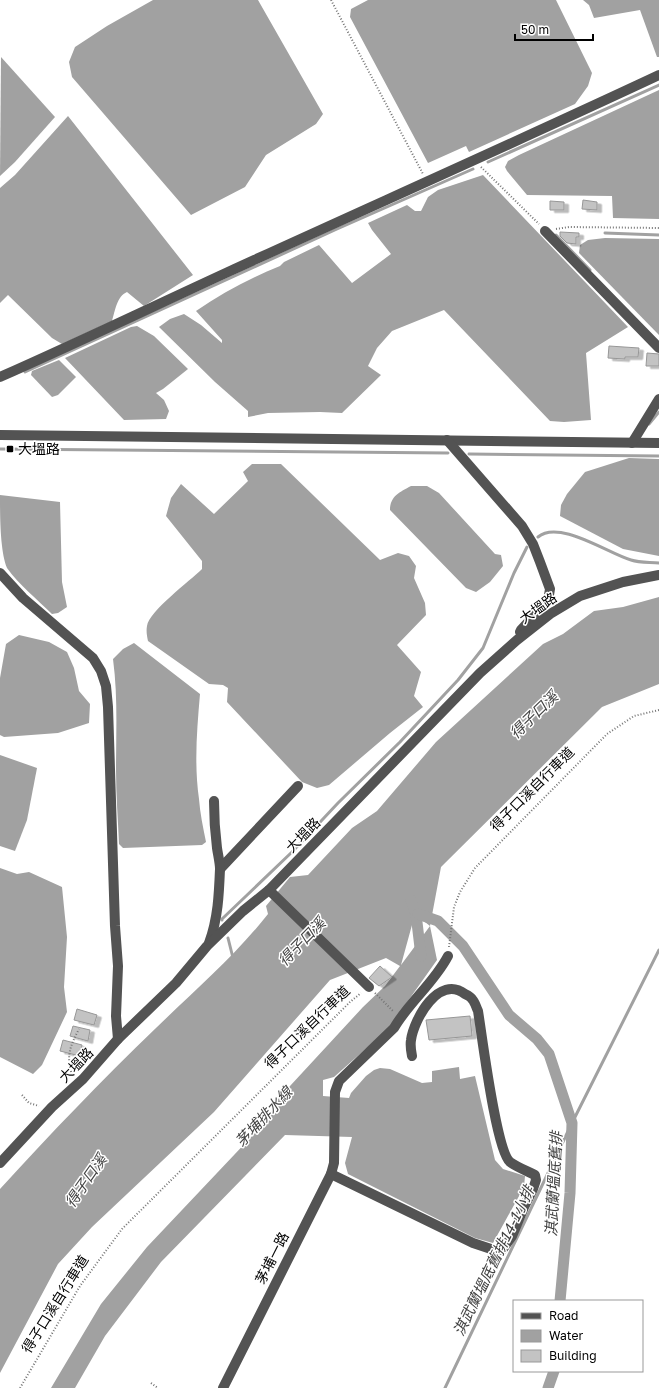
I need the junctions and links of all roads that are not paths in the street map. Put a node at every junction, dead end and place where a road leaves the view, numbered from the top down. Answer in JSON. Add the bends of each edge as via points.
{"nodes":[{"id":1,"x":659,"y":75,"type":"edge"},
{"id":2,"x":545,"y":231,"type":"road end"},
{"id":3,"x":659,"y":348,"type":"edge"},
{"id":4,"x":0,"y":377,"type":"edge"},
{"id":5,"x":659,"y":399,"type":"edge"},
{"id":6,"x":0,"y":435,"type":"edge"},
{"id":7,"x":447,"y":440,"type":"junction"},
{"id":8,"x":632,"y":442,"type":"junction"},
{"id":9,"x":659,"y":443,"type":"edge"},
{"id":10,"x":0,"y":573,"type":"edge"},
{"id":11,"x":659,"y":575,"type":"edge"},
{"id":12,"x":517,"y":640,"type":"junction"},
{"id":13,"x":298,"y":786,"type":"dead end"},
{"id":14,"x":214,"y":801,"type":"dead end"},
{"id":15,"x":220,"y":869,"type":"junction"},
{"id":16,"x":269,"y":890,"type":"junction"},
{"id":17,"x":207,"y":946,"type":"junction"},
{"id":18,"x":448,"y":956,"type":"road end"},
{"id":19,"x":369,"y":987,"type":"road end"},
{"id":20,"x":118,"y":1039,"type":"junction"},
{"id":21,"x":412,"y":1056,"type":"dead end"},
{"id":22,"x":0,"y":1163,"type":"edge"},
{"id":23,"x":331,"y":1174,"type":"junction"},
{"id":24,"x":223,"y":1388,"type":"edge"}],
"edges":[{"from":1,"to":4,"type":"street"},
{"from":2,"to":3,"type":"street"},
{"from":5,"to":8,"type":"street"},
{"from":6,"to":7,"type":"street"},
{"from":7,"to":8,"type":"street"},
{"from":7,"to":12,"type":"street","via":[[522,526],[533,544],[550,589],[548,601],[521,630]]},
{"from":8,"to":9,"type":"street"},
{"from":10,"to":20,"type":"street","via":[[23,598],[93,658],[106,686],[118,966]]},
{"from":11,"to":12,"type":"street","name":"大塭路","via":[[622,582],[580,596],[550,614]]},
{"from":12,"to":16,"type":"street","name":"大塭路","via":[[464,690]]},
{"from":13,"to":15,"type":"street"},
{"from":14,"to":15,"type":"street"},
{"from":15,"to":17,"type":"street","via":[[219,899],[213,933]]},
{"from":16,"to":17,"type":"street","name":"大塭路"},
{"from":16,"to":19,"type":"street"},
{"from":17,"to":20,"type":"street","name":"大塭路","via":[[176,983]]},
{"from":18,"to":23,"type":"street","name":"茅埔一路","via":[[394,1028],[340,1081],[335,1092],[334,1163]]},
{"from":20,"to":22,"type":"street","name":"大塭路"},
{"from":21,"to":23,"type":"street","via":[[411,1040],[418,1017],[432,998],[450,989],[460,990],[472,999],[478,1011],[495,1119],[505,1155],[510,1162],[535,1175],[536,1180],[512,1236],[502,1250],[484,1247]]},
{"from":23,"to":24,"type":"street","name":"茅埔一路"}]}
